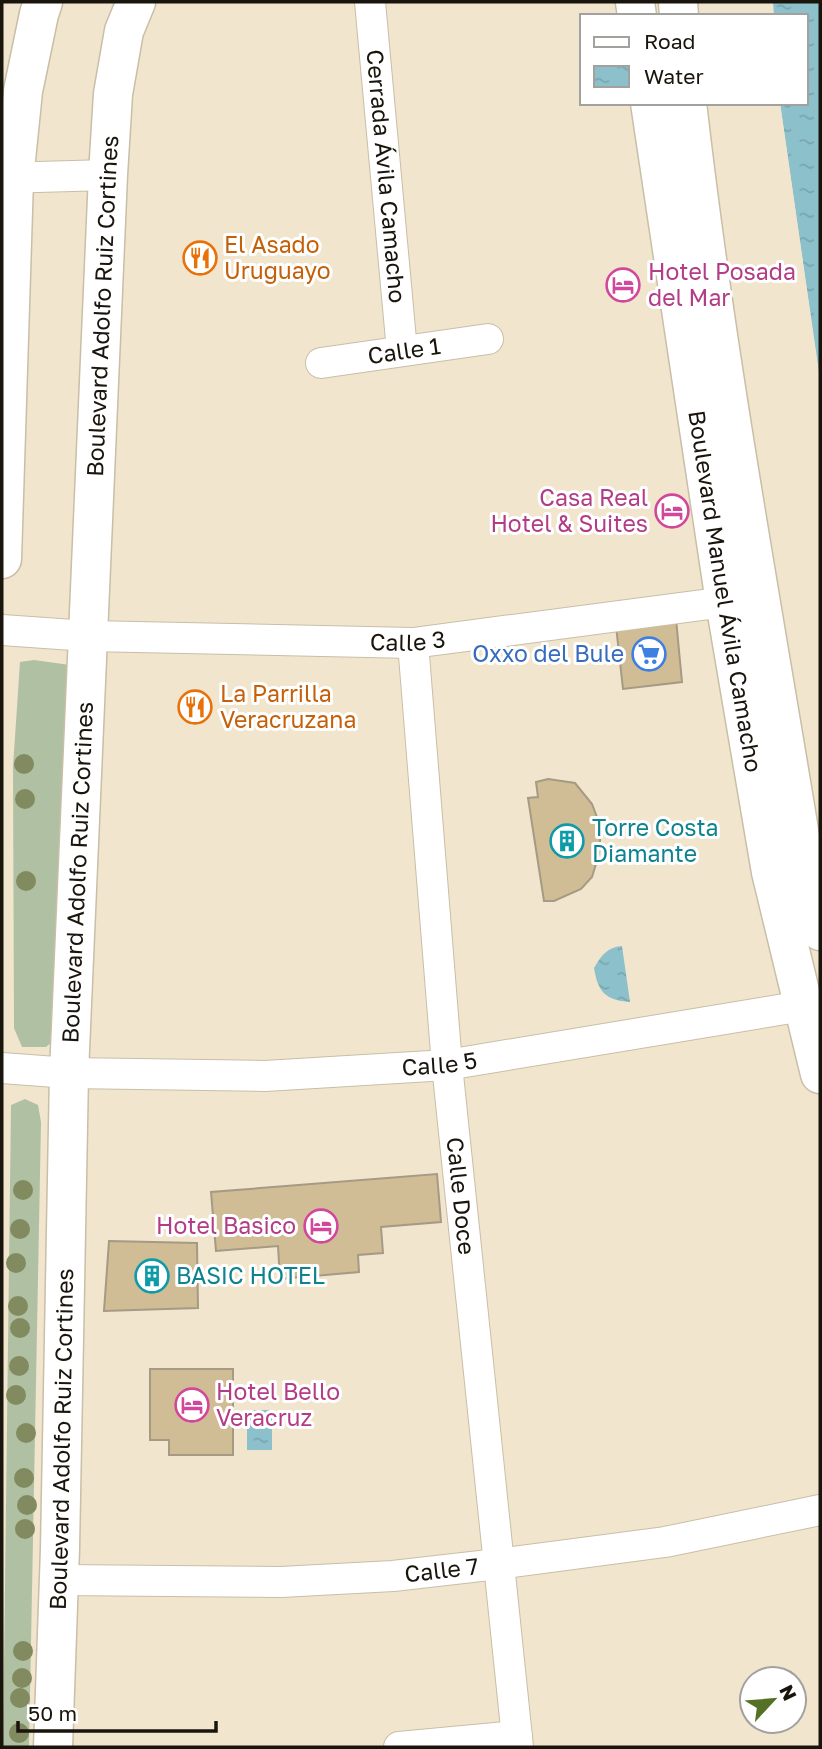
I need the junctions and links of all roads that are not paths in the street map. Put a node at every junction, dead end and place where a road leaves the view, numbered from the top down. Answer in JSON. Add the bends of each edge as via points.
{"nodes":[{"id":1,"x":43,"y":2,"type":"edge"},
{"id":2,"x":136,"y":2,"type":"edge"},
{"id":3,"x":370,"y":2,"type":"edge"},
{"id":4,"x":650,"y":105,"type":"edge"},
{"id":5,"x":687,"y":105,"type":"edge"},
{"id":6,"x":108,"y":175,"type":"junction"},
{"id":7,"x":8,"y":178,"type":"edge"},
{"id":8,"x":488,"y":339,"type":"dead end"},
{"id":9,"x":402,"y":351,"type":"junction"},
{"id":10,"x":321,"y":363,"type":"dead end"},
{"id":11,"x":2,"y":559,"type":"edge"},
{"id":12,"x":724,"y":602,"type":"junction"},
{"id":13,"x":2,"y":630,"type":"edge"},
{"id":14,"x":88,"y":636,"type":"junction"},
{"id":15,"x":413,"y":643,"type":"junction"},
{"id":16,"x":820,"y":931,"type":"edge"},
{"id":17,"x":803,"y":1006,"type":"junction"},
{"id":18,"x":447,"y":1065,"type":"junction"},
{"id":19,"x":2,"y":1068,"type":"edge"},
{"id":20,"x":69,"y":1073,"type":"junction"},
{"id":21,"x":820,"y":1074,"type":"edge"},
{"id":22,"x":820,"y":1510,"type":"edge"},
{"id":23,"x":498,"y":1564,"type":"junction"},
{"id":24,"x":59,"y":1580,"type":"junction"},
{"id":25,"x":518,"y":1742,"type":"edge"},
{"id":26,"x":53,"y":1747,"type":"edge"},
{"id":27,"x":399,"y":1747,"type":"edge"}],
"edges":[{"from":1,"to":7,"type":"main road"},
{"from":2,"to":6,"type":"main road","name":"Boulevard Adolfo Ruiz Cortines","via":[[124,31]]},
{"from":3,"to":9,"type":"street","name":"Cerrada Ávila Camacho"},
{"from":4,"to":12,"type":"main road","name":"Boulevard Manuel Ávila Camacho"},
{"from":5,"to":16,"type":"main road","name":"Boulevard Manuel Ávila Camacho","via":[[726,388],[804,861]]},
{"from":6,"to":7,"type":"street"},
{"from":6,"to":14,"type":"main road","name":"Boulevard Adolfo Ruiz Cortines"},
{"from":7,"to":11,"type":"main road"},
{"from":8,"to":9,"type":"street","name":"Calle 1"},
{"from":9,"to":10,"type":"street","name":"Calle 1"},
{"from":12,"to":15,"type":"street","name":"Calle 3"},
{"from":12,"to":17,"type":"main road","name":"Boulevard Manuel Ávila Camacho","via":[[771,872]]},
{"from":13,"to":14,"type":"street","name":"Calle 3"},
{"from":14,"to":15,"type":"street","name":"Calle 3"},
{"from":14,"to":20,"type":"main road","name":"Boulevard Adolfo Ruiz Cortines"},
{"from":15,"to":18,"type":"street","name":"Calle Doce"},
{"from":17,"to":18,"type":"street","name":"Calle 5"},
{"from":17,"to":21,"type":"main road","name":"Boulevard Manuel Ávila Camacho"},
{"from":18,"to":20,"type":"street","name":"Calle 5","via":[[265,1076]]},
{"from":18,"to":23,"type":"street","name":"Calle Doce"},
{"from":19,"to":20,"type":"street","name":"Calle 5"},
{"from":20,"to":24,"type":"main road","name":"Boulevard Adolfo Ruiz Cortines"},
{"from":22,"to":23,"type":"street","name":"Calle 7","via":[[665,1542]]},
{"from":23,"to":24,"type":"street","name":"Calle 7","via":[[281,1582]]},
{"from":23,"to":25,"type":"street","name":"Calle Doce"},
{"from":24,"to":26,"type":"main road","name":"Boulevard Adolfo Ruiz Cortines"},
{"from":25,"to":27,"type":"street"}]}
